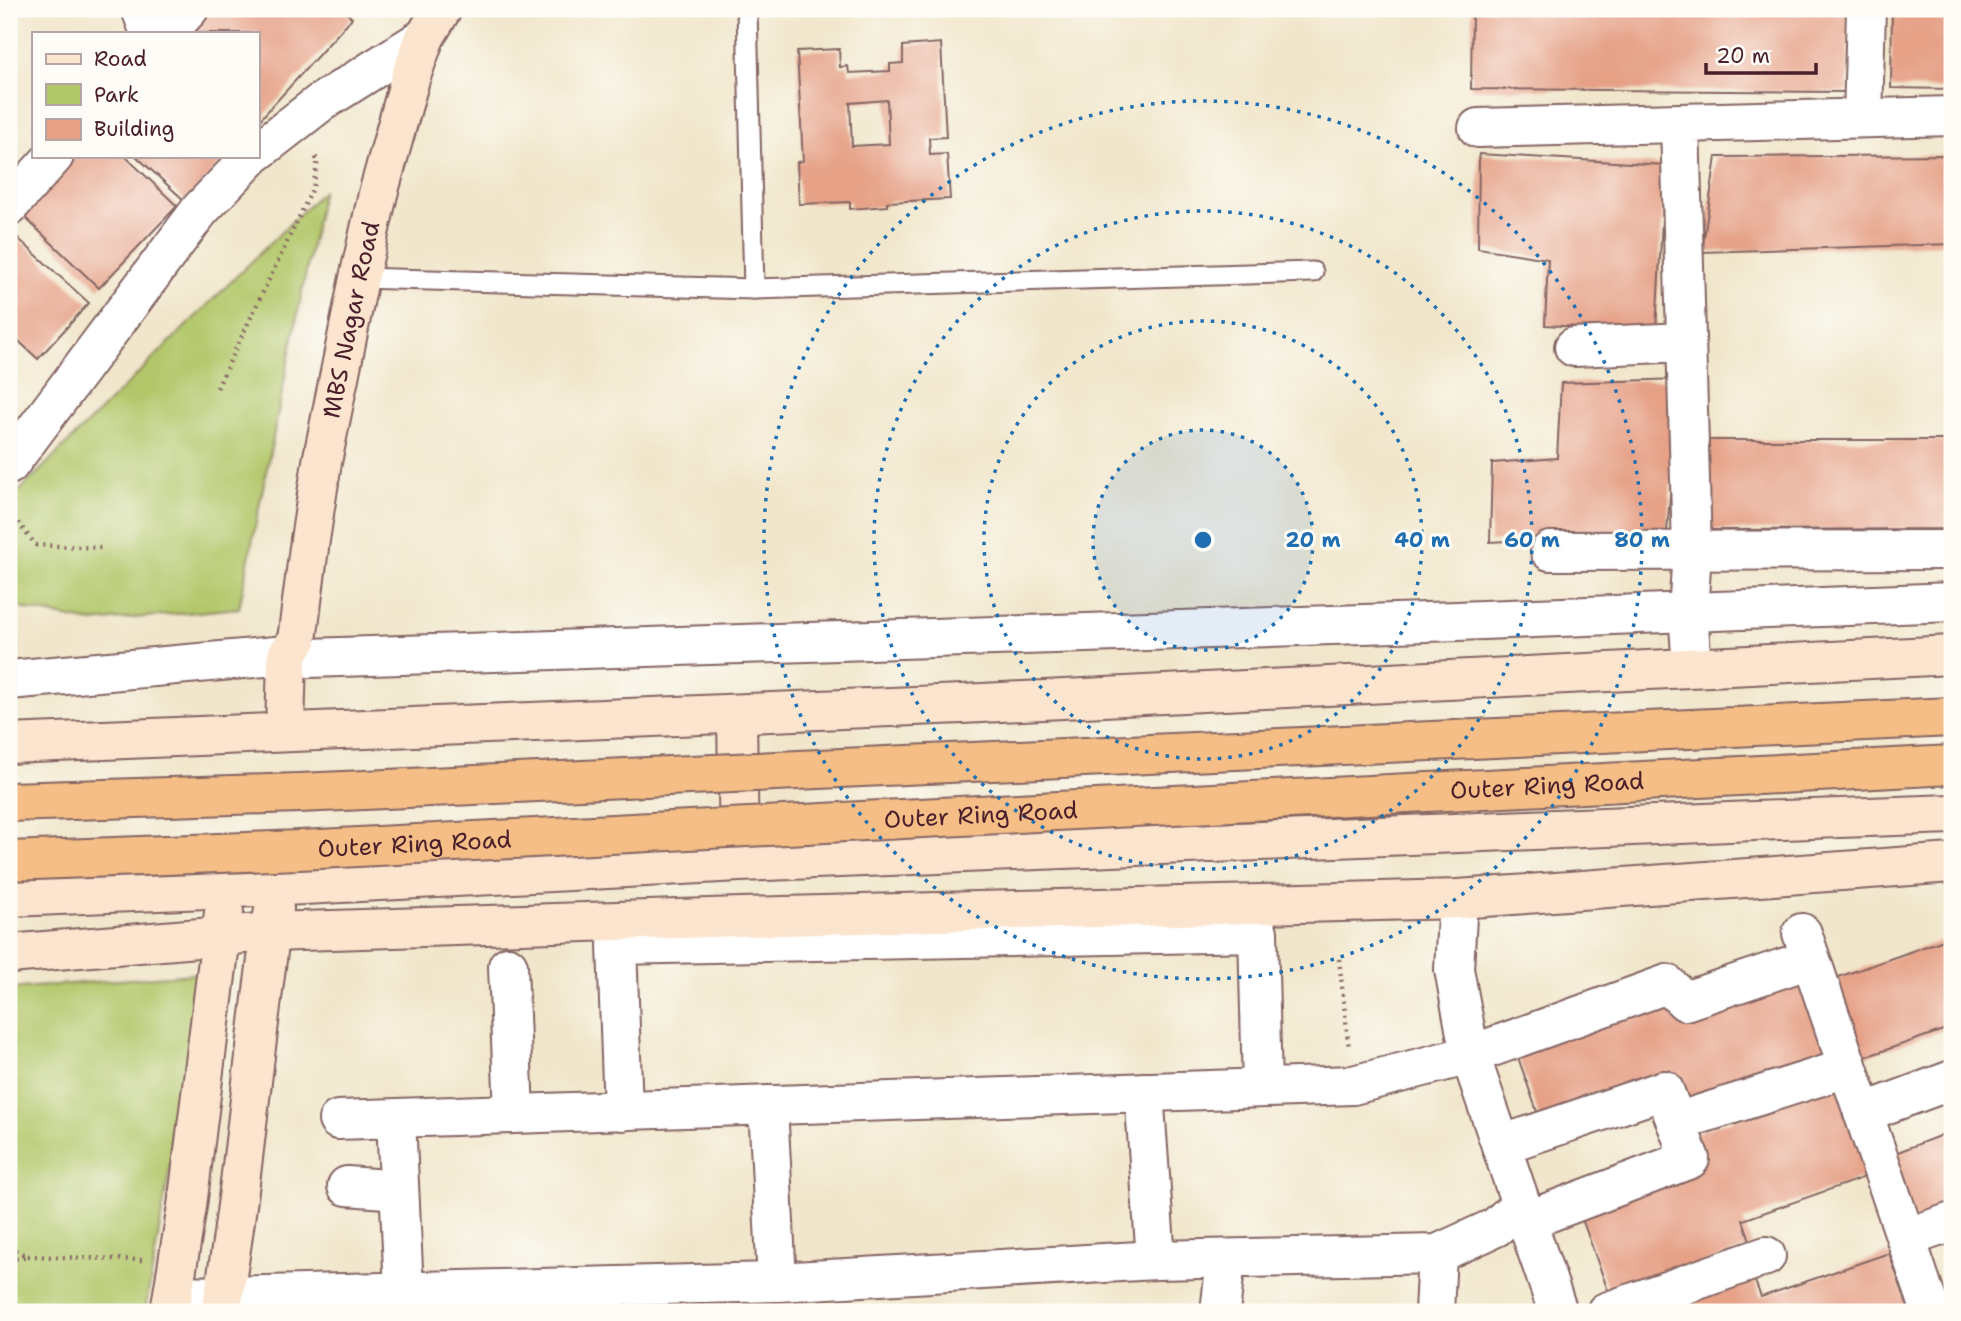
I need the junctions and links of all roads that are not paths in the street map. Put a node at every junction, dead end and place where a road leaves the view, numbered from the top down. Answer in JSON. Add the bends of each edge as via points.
{"nodes":[{"id":1,"x":141,"y":9,"type":"edge"},
{"id":2,"x":189,"y":9,"type":"edge"},
{"id":3,"x":747,"y":9,"type":"edge"},
{"id":4,"x":1866,"y":9,"type":"edge"},
{"id":5,"x":436,"y":17,"type":"edge"},
{"id":6,"x":150,"y":32,"type":"edge"},
{"id":7,"x":168,"y":32,"type":"edge"},
{"id":8,"x":1952,"y":116,"type":"edge"},
{"id":9,"x":1863,"y":118,"type":"junction"},
{"id":10,"x":1680,"y":124,"type":"junction"},
{"id":11,"x":1478,"y":128,"type":"dead end"},
{"id":12,"x":259,"y":150,"type":"edge"},
{"id":13,"x":52,"y":158,"type":"edge"},
{"id":14,"x":250,"y":158,"type":"edge"},
{"id":15,"x":9,"y":206,"type":"edge"},
{"id":16,"x":1313,"y":272,"type":"dead end"},
{"id":17,"x":359,"y":278,"type":"junction"},
{"id":18,"x":754,"y":289,"type":"junction"},
{"id":19,"x":1686,"y":342,"type":"junction"},
{"id":20,"x":1574,"y":347,"type":"dead end"},
{"id":21,"x":9,"y":465,"type":"edge"},
{"id":22,"x":1952,"y":550,"type":"edge"},
{"id":23,"x":1550,"y":551,"type":"dead end"},
{"id":24,"x":1692,"y":552,"type":"junction"},
{"id":25,"x":1952,"y":602,"type":"edge"},
{"id":26,"x":1688,"y":612,"type":"junction"},
{"id":27,"x":298,"y":651,"type":"junction"},
{"id":28,"x":1952,"y":656,"type":"edge"},
{"id":29,"x":1692,"y":667,"type":"junction"},
{"id":30,"x":9,"y":680,"type":"edge"},
{"id":31,"x":737,"y":714,"type":"junction"},
{"id":32,"x":1952,"y":717,"type":"edge"},
{"id":33,"x":297,"y":731,"type":"junction"},
{"id":34,"x":9,"y":744,"type":"edge"},
{"id":35,"x":1952,"y":765,"type":"edge"},
{"id":36,"x":9,"y":802,"type":"edge"},
{"id":37,"x":1952,"y":814,"type":"edge"},
{"id":38,"x":9,"y":861,"type":"edge"},
{"id":39,"x":739,"y":862,"type":"junction"},
{"id":40,"x":1952,"y":863,"type":"edge"},
{"id":41,"x":277,"y":886,"type":"junction"},
{"id":42,"x":226,"y":889,"type":"junction"},
{"id":43,"x":9,"y":897,"type":"edge"},
{"id":44,"x":1458,"y":899,"type":"junction"},
{"id":45,"x":270,"y":932,"type":"junction"},
{"id":46,"x":221,"y":936,"type":"junction"},
{"id":47,"x":9,"y":954,"type":"edge"},
{"id":48,"x":509,"y":966,"type":"dead end"},
{"id":49,"x":1470,"y":1055,"type":"junction"},
{"id":50,"x":1847,"y":1068,"type":"junction"},
{"id":51,"x":1952,"y":1080,"type":"edge"},
{"id":52,"x":1262,"y":1088,"type":"junction"},
{"id":53,"x":1144,"y":1092,"type":"junction"},
{"id":54,"x":768,"y":1105,"type":"junction"},
{"id":55,"x":623,"y":1111,"type":"junction"},
{"id":56,"x":1863,"y":1113,"type":"junction"},
{"id":57,"x":514,"y":1114,"type":"junction"},
{"id":58,"x":396,"y":1119,"type":"junction"},
{"id":59,"x":338,"y":1120,"type":"dead end"},
{"id":60,"x":1676,"y":1122,"type":"junction"},
{"id":61,"x":1501,"y":1144,"type":"junction"},
{"id":62,"x":347,"y":1186,"type":"dead end"},
{"id":63,"x":399,"y":1190,"type":"junction"},
{"id":64,"x":1524,"y":1212,"type":"junction"},
{"id":65,"x":1952,"y":1222,"type":"edge"},
{"id":66,"x":1906,"y":1238,"type":"junction"},
{"id":67,"x":1437,"y":1254,"type":"junction"},
{"id":68,"x":1766,"y":1256,"type":"dead end"},
{"id":69,"x":1226,"y":1259,"type":"junction"},
{"id":70,"x":1156,"y":1260,"type":"junction"},
{"id":71,"x":777,"y":1282,"type":"junction"},
{"id":72,"x":174,"y":1290,"type":"edge"},
{"id":73,"x":404,"y":1291,"type":"junction"},
{"id":74,"x":222,"y":1304,"type":"edge"},
{"id":75,"x":1220,"y":1312,"type":"edge"},
{"id":76,"x":1434,"y":1312,"type":"edge"},
{"id":77,"x":1558,"y":1312,"type":"edge"},
{"id":78,"x":1606,"y":1312,"type":"edge"},
{"id":79,"x":1931,"y":1312,"type":"edge"}],
"edges":[{"from":1,"to":6,"type":"street"},
{"from":2,"to":7,"type":"street"},
{"from":3,"to":18,"type":"lane"},
{"from":4,"to":9,"type":"street"},
{"from":5,"to":12,"type":"street"},
{"from":5,"to":17,"type":"street","name":"MBS Nagar Road","via":[[410,79]]},
{"from":8,"to":9,"type":"street"},
{"from":9,"to":10,"type":"street"},
{"from":10,"to":11,"type":"street"},
{"from":10,"to":19,"type":"street"},
{"from":13,"to":15,"type":"street"},
{"from":14,"to":21,"type":"street","via":[[200,210]]},
{"from":16,"to":18,"type":"lane"},
{"from":17,"to":18,"type":"lane"},
{"from":17,"to":27,"type":"street","name":"MBS Nagar Road","via":[[322,462]]},
{"from":19,"to":20,"type":"street"},
{"from":19,"to":24,"type":"street"},
{"from":22,"to":24,"type":"street"},
{"from":23,"to":24,"type":"street"},
{"from":24,"to":26,"type":"street"},
{"from":25,"to":26,"type":"street"},
{"from":26,"to":27,"type":"street"},
{"from":26,"to":29,"type":"street"},
{"from":27,"to":30,"type":"street"},
{"from":27,"to":33,"type":"street","name":"MBS Nagar Road"},
{"from":28,"to":29,"type":"street"},
{"from":29,"to":31,"type":"street"},
{"from":31,"to":33,"type":"street"},
{"from":31,"to":39,"type":"street"},
{"from":32,"to":36,"type":"main road","name":"Outer Ring Road","bridge":true,"via":[[299,793]]},
{"from":33,"to":34,"type":"street"},
{"from":35,"to":38,"type":"main road","name":"Outer Ring Road","bridge":true},
{"from":37,"to":39,"type":"street","name":"Outer Ring Road"},
{"from":39,"to":41,"type":"street","name":"Outer Ring Road"},
{"from":40,"to":44,"type":"street"},
{"from":41,"to":42,"type":"street","name":"Outer Ring Road"},
{"from":41,"to":45,"type":"street"},
{"from":42,"to":43,"type":"street","name":"Outer Ring Road"},
{"from":42,"to":46,"type":"street"},
{"from":44,"to":45,"type":"street"},
{"from":44,"to":49,"type":"street","via":[[1454,969]]},
{"from":45,"to":46,"type":"street"},
{"from":45,"to":74,"type":"street"},
{"from":46,"to":47,"type":"street"},
{"from":46,"to":72,"type":"street"},
{"from":48,"to":57,"type":"street"},
{"from":49,"to":50,"type":"street","via":[[1667,984],[1685,1002],[1806,946]]},
{"from":49,"to":52,"type":"street","via":[[1353,1085]]},
{"from":49,"to":61,"type":"street"},
{"from":50,"to":56,"type":"street"},
{"from":50,"to":60,"type":"street"},
{"from":51,"to":56,"type":"street"},
{"from":52,"to":53,"type":"street"},
{"from":52,"to":55,"type":"street","via":[[1258,932],[617,945]]},
{"from":53,"to":54,"type":"street"},
{"from":53,"to":70,"type":"street"},
{"from":54,"to":55,"type":"street"},
{"from":54,"to":71,"type":"street"},
{"from":55,"to":57,"type":"street"},
{"from":56,"to":66,"type":"street"},
{"from":57,"to":58,"type":"street"},
{"from":58,"to":59,"type":"street"},
{"from":58,"to":63,"type":"street"},
{"from":60,"to":61,"type":"street","via":[[1664,1090]]},
{"from":60,"to":64,"type":"street","via":[[1690,1159]]},
{"from":61,"to":64,"type":"street"},
{"from":62,"to":63,"type":"street"},
{"from":63,"to":73,"type":"street"},
{"from":64,"to":67,"type":"street"},
{"from":64,"to":77,"type":"street"},
{"from":65,"to":66,"type":"street"},
{"from":66,"to":79,"type":"street"},
{"from":67,"to":69,"type":"street"},
{"from":67,"to":76,"type":"street"},
{"from":68,"to":78,"type":"street"},
{"from":69,"to":70,"type":"street"},
{"from":69,"to":75,"type":"street"},
{"from":70,"to":71,"type":"street"},
{"from":71,"to":73,"type":"street"},
{"from":72,"to":74,"type":"street"},
{"from":73,"to":74,"type":"street"}]}
